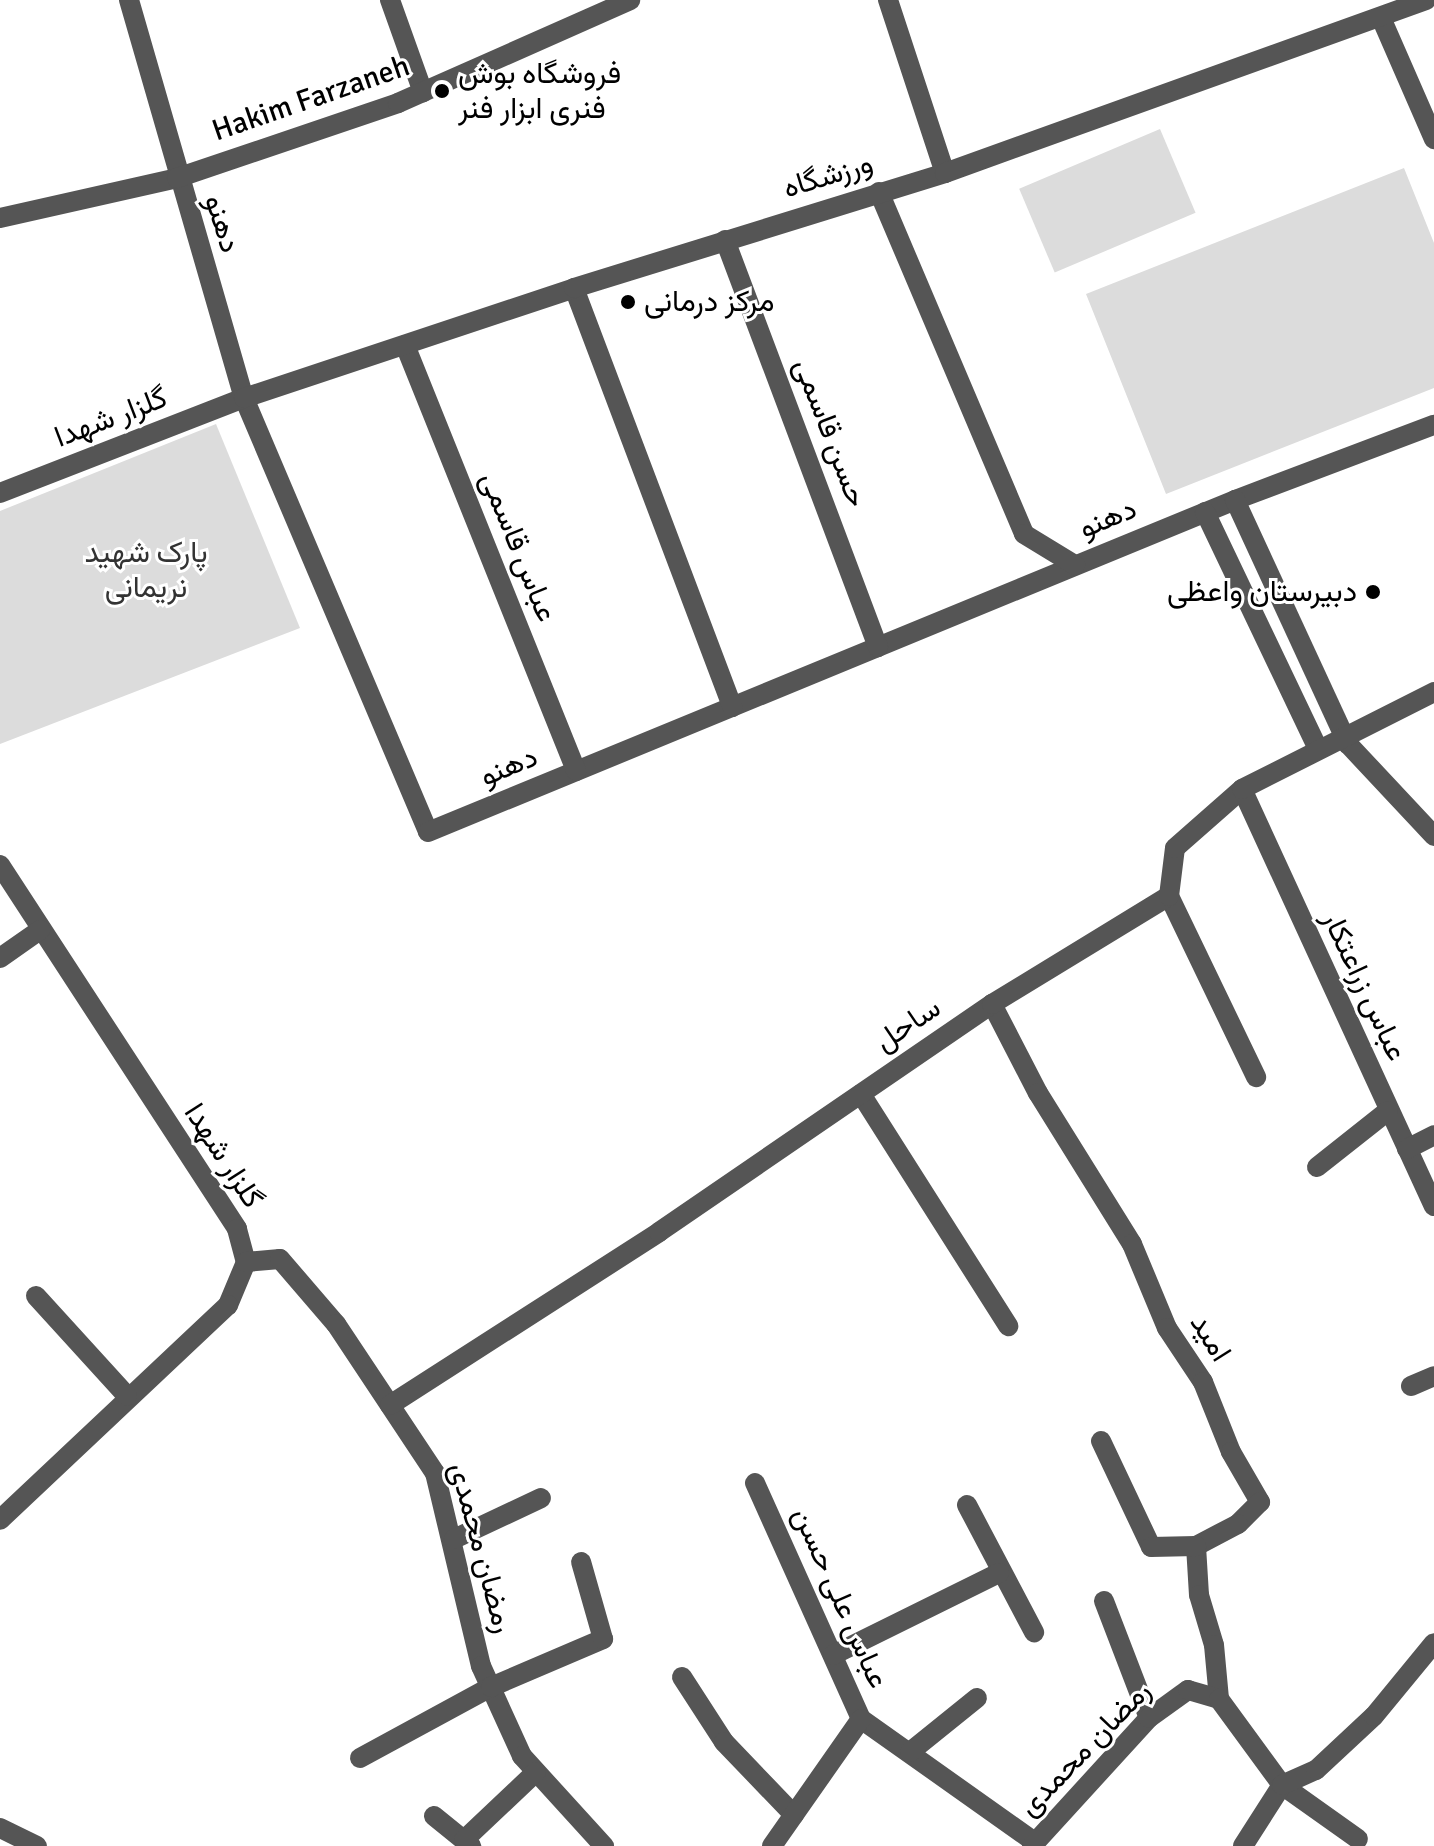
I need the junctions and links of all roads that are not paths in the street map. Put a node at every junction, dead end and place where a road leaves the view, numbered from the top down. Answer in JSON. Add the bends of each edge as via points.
{"nodes":[{"id":1,"x":129,"y":0,"type":"edge"},
{"id":2,"x":390,"y":0,"type":"edge"},
{"id":3,"x":888,"y":0,"type":"edge"},
{"id":4,"x":1426,"y":0,"type":"edge"},
{"id":5,"x":620,"y":2,"type":"edge"},
{"id":6,"x":1382,"y":20,"type":"junction"},
{"id":7,"x":423,"y":92,"type":"junction"},
{"id":8,"x":1434,"y":139,"type":"edge"},
{"id":9,"x":945,"y":173,"type":"junction"},
{"id":10,"x":177,"y":178,"type":"junction"},
{"id":11,"x":879,"y":192,"type":"junction"},
{"id":12,"x":0,"y":218,"type":"edge"},
{"id":13,"x":725,"y":240,"type":"junction"},
{"id":14,"x":574,"y":288,"type":"junction"},
{"id":15,"x":405,"y":345,"type":"junction"},
{"id":16,"x":244,"y":398,"type":"junction"},
{"id":17,"x":1434,"y":425,"type":"edge"},
{"id":18,"x":0,"y":493,"type":"edge"},
{"id":19,"x":1235,"y":500,"type":"junction"},
{"id":20,"x":1205,"y":512,"type":"junction"},
{"id":21,"x":1075,"y":565,"type":"junction"},
{"id":22,"x":878,"y":647,"type":"junction"},
{"id":23,"x":1434,"y":692,"type":"edge"},
{"id":24,"x":732,"y":707,"type":"junction"},
{"id":25,"x":1344,"y":736,"type":"junction"},
{"id":26,"x":1318,"y":749,"type":"junction"},
{"id":27,"x":576,"y":771,"type":"junction"},
{"id":28,"x":1242,"y":789,"type":"junction"},
{"id":29,"x":1434,"y":836,"type":"edge"},
{"id":30,"x":0,"y":865,"type":"edge"},
{"id":31,"x":1169,"y":896,"type":"junction"},
{"id":32,"x":40,"y":930,"type":"junction"},
{"id":33,"x":0,"y":958,"type":"edge"},
{"id":34,"x":992,"y":1004,"type":"junction"},
{"id":35,"x":1256,"y":1077,"type":"dead end"},
{"id":36,"x":861,"y":1094,"type":"junction"},
{"id":37,"x":1388,"y":1111,"type":"junction"},
{"id":38,"x":1434,"y":1135,"type":"edge"},
{"id":39,"x":1407,"y":1149,"type":"junction"},
{"id":40,"x":1317,"y":1167,"type":"dead end"},
{"id":41,"x":1434,"y":1206,"type":"edge"},
{"id":42,"x":246,"y":1262,"type":"junction"},
{"id":43,"x":36,"y":1296,"type":"dead end"},
{"id":44,"x":1008,"y":1326,"type":"dead end"},
{"id":45,"x":1434,"y":1376,"type":"edge"},
{"id":46,"x":1411,"y":1386,"type":"dead end"},
{"id":47,"x":127,"y":1396,"type":"junction"},
{"id":48,"x":390,"y":1405,"type":"junction"},
{"id":49,"x":1101,"y":1441,"type":"dead end"},
{"id":50,"x":755,"y":1483,"type":"dead end"},
{"id":51,"x":541,"y":1498,"type":"dead end"},
{"id":52,"x":967,"y":1505,"type":"dead end"},
{"id":53,"x":0,"y":1520,"type":"edge"},
{"id":54,"x":454,"y":1539,"type":"junction"},
{"id":55,"x":1196,"y":1546,"type":"junction"},
{"id":56,"x":581,"y":1562,"type":"dead end"},
{"id":57,"x":999,"y":1573,"type":"junction"},
{"id":58,"x":1104,"y":1601,"type":"dead end"},
{"id":59,"x":1034,"y":1632,"type":"dead end"},
{"id":60,"x":1434,"y":1643,"type":"edge"},
{"id":61,"x":833,"y":1655,"type":"junction"},
{"id":62,"x":682,"y":1677,"type":"dead end"},
{"id":63,"x":491,"y":1687,"type":"junction"},
{"id":64,"x":977,"y":1698,"type":"dead end"},
{"id":65,"x":1219,"y":1699,"type":"junction"},
{"id":66,"x":1149,"y":1718,"type":"junction"},
{"id":67,"x":861,"y":1719,"type":"junction"},
{"id":68,"x":910,"y":1752,"type":"junction"},
{"id":69,"x":360,"y":1758,"type":"dead end"},
{"id":70,"x":536,"y":1772,"type":"junction"},
{"id":71,"x":1282,"y":1785,"type":"junction"},
{"id":72,"x":794,"y":1815,"type":"junction"},
{"id":73,"x":434,"y":1816,"type":"dead end"},
{"id":74,"x":0,"y":1828,"type":"edge"},
{"id":75,"x":1358,"y":1839,"type":"dead end"},
{"id":76,"x":467,"y":1843,"type":"edge"},
{"id":77,"x":27,"y":1844,"type":"edge"},
{"id":78,"x":1034,"y":1844,"type":"edge"},
{"id":79,"x":604,"y":1846,"type":"edge"},
{"id":80,"x":772,"y":1846,"type":"edge"},
{"id":81,"x":1243,"y":1846,"type":"edge"}],
"edges":[{"from":1,"to":10,"type":"street","name":"دهنو"},
{"from":2,"to":7,"type":"street"},
{"from":3,"to":9,"type":"street"},
{"from":4,"to":6,"type":"street","name":"ورزشگاه"},
{"from":5,"to":7,"type":"street","name":"Hakim Farzaneh"},
{"from":6,"to":8,"type":"street"},
{"from":6,"to":9,"type":"street","name":"ورزشگاه"},
{"from":7,"to":10,"type":"street","name":"Hakim Farzaneh"},
{"from":9,"to":11,"type":"street","name":"ورزشگاه"},
{"from":10,"to":12,"type":"street","name":"Hakim Farzaneh"},
{"from":10,"to":16,"type":"street","name":"دهنو"},
{"from":11,"to":13,"type":"street","name":"ورزشگاه"},
{"from":11,"to":21,"type":"street","via":[[1024,534]]},
{"from":13,"to":14,"type":"street","name":"ورزشگاه"},
{"from":13,"to":22,"type":"street","name":"حسن قاسمی"},
{"from":14,"to":15,"type":"street","name":"ورزشگاه"},
{"from":14,"to":24,"type":"street"},
{"from":15,"to":16,"type":"street","name":"ورزشگاه"},
{"from":15,"to":27,"type":"street","name":"عباس قاسمی"},
{"from":16,"to":18,"type":"street","name":"گلزار شهدا"},
{"from":16,"to":27,"type":"street","name":"دهنو","via":[[428,832]]},
{"from":17,"to":19,"type":"street","name":"دهنو"},
{"from":19,"to":20,"type":"street","name":"دهنو"},
{"from":19,"to":25,"type":"street"},
{"from":20,"to":21,"type":"street","name":"دهنو"},
{"from":20,"to":26,"type":"street"},
{"from":21,"to":22,"type":"street","name":"دهنو"},
{"from":22,"to":24,"type":"street","name":"دهنو"},
{"from":23,"to":25,"type":"street"},
{"from":24,"to":27,"type":"street","name":"دهنو"},
{"from":25,"to":26,"type":"street"},
{"from":25,"to":29,"type":"street"},
{"from":26,"to":28,"type":"street"},
{"from":28,"to":31,"type":"street","via":[[1175,848]]},
{"from":28,"to":37,"type":"street","name":"عباس زراعتکار"},
{"from":30,"to":32,"type":"street","name":"گلزار شهدا"},
{"from":31,"to":34,"type":"street","name":"ساحل"},
{"from":31,"to":35,"type":"street"},
{"from":32,"to":33,"type":"street"},
{"from":32,"to":42,"type":"street","name":"گلزار شهدا","via":[[237,1229]]},
{"from":34,"to":36,"type":"street","name":"ساحل"},
{"from":34,"to":55,"type":"street","name":"امید","via":[[1038,1093],[1132,1244],[1167,1328],[1203,1382],[1231,1452],[1260,1502],[1238,1524]]},
{"from":36,"to":44,"type":"street"},
{"from":36,"to":48,"type":"street","name":"ساحل"},
{"from":37,"to":39,"type":"street","name":"عباس زراعتکار"},
{"from":37,"to":40,"type":"street"},
{"from":38,"to":39,"type":"street"},
{"from":39,"to":41,"type":"street","name":"عباس زراعتکار"},
{"from":42,"to":47,"type":"street","via":[[228,1305]]},
{"from":42,"to":48,"type":"street","name":"رمضان محمدی","via":[[280,1259],[336,1324]]},
{"from":43,"to":47,"type":"street"},
{"from":45,"to":46,"type":"street"},
{"from":47,"to":53,"type":"street"},
{"from":48,"to":54,"type":"street","name":"رمضان محمدی","via":[[435,1473]]},
{"from":49,"to":55,"type":"street","via":[[1151,1547]]},
{"from":50,"to":61,"type":"street","name":"عباس علی حسن"},
{"from":51,"to":54,"type":"street"},
{"from":52,"to":57,"type":"street"},
{"from":54,"to":63,"type":"street","name":"رمضان محمدی","via":[[481,1666]]},
{"from":55,"to":65,"type":"street","via":[[1199,1595],[1214,1645]]},
{"from":56,"to":63,"type":"street","via":[[603,1639]]},
{"from":57,"to":59,"type":"street"},
{"from":57,"to":61,"type":"street"},
{"from":58,"to":66,"type":"street"},
{"from":60,"to":71,"type":"street","via":[[1374,1716],[1316,1770]]},
{"from":61,"to":67,"type":"street","name":"عباس علی حسن"},
{"from":62,"to":72,"type":"street","via":[[724,1742]]},
{"from":63,"to":69,"type":"street"},
{"from":63,"to":70,"type":"street","name":"رمضان محمدی","via":[[522,1756]]},
{"from":64,"to":68,"type":"street"},
{"from":65,"to":66,"type":"street","name":"رمضان محمدی","via":[[1188,1690]]},
{"from":65,"to":71,"type":"street"},
{"from":66,"to":78,"type":"street","name":"رمضان محمدی"},
{"from":67,"to":68,"type":"street","name":"عباس علی حسن"},
{"from":67,"to":72,"type":"street"},
{"from":68,"to":78,"type":"street","name":"عباس علی حسن"},
{"from":70,"to":76,"type":"street"},
{"from":70,"to":79,"type":"street","name":"رمضان محمدی"},
{"from":71,"to":75,"type":"street"},
{"from":71,"to":81,"type":"street"},
{"from":72,"to":80,"type":"street"},
{"from":73,"to":76,"type":"street"},
{"from":74,"to":77,"type":"street"}]}
